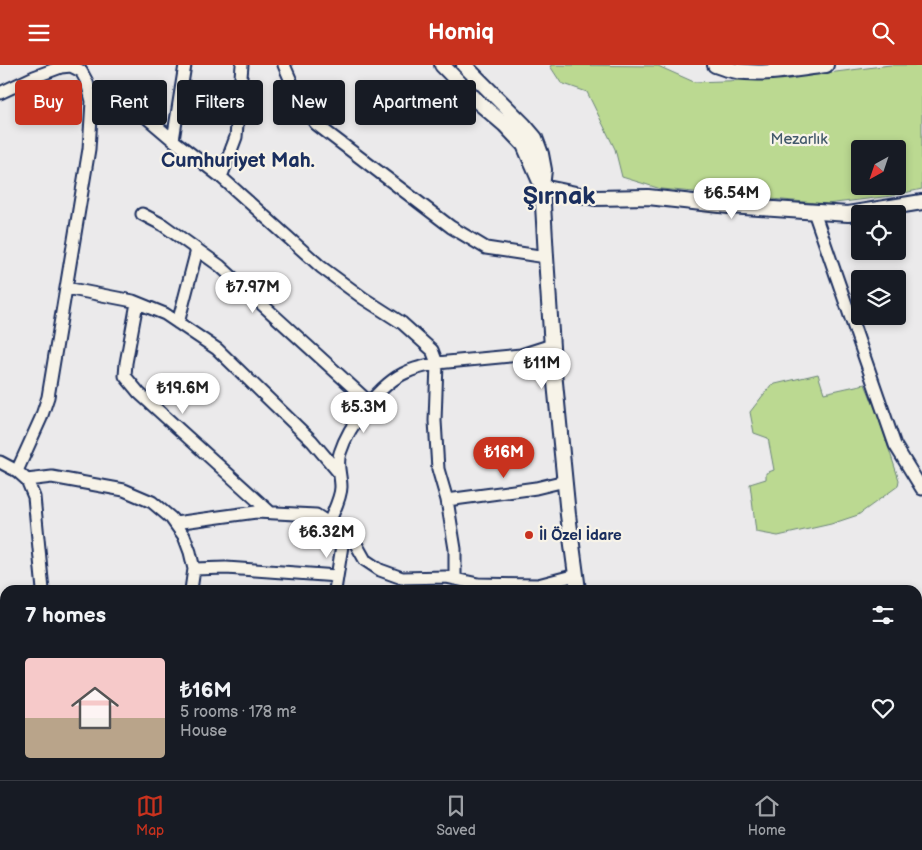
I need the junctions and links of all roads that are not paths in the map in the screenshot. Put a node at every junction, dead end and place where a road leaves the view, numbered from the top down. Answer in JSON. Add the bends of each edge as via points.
{"nodes":[{"id":1,"x":185,"y":65,"type":"edge"},
{"id":2,"x":242,"y":65,"type":"edge"},
{"id":3,"x":284,"y":65,"type":"edge"},
{"id":4,"x":442,"y":65,"type":"edge"},
{"id":5,"x":464,"y":65,"type":"edge"},
{"id":6,"x":715,"y":65,"type":"edge"},
{"id":7,"x":826,"y":65,"type":"edge"},
{"id":8,"x":0,"y":93,"type":"edge"},
{"id":9,"x":92,"y":101,"type":"joint"},
{"id":10,"x":155,"y":125,"type":"edge"},
{"id":11,"x":172,"y":140,"type":"junction"},
{"id":12,"x":222,"y":177,"type":"junction"},
{"id":13,"x":542,"y":187,"type":"junction"},
{"id":14,"x":922,"y":202,"type":"edge"},
{"id":15,"x":814,"y":212,"type":"junction"},
{"id":16,"x":142,"y":214,"type":"dead end"},
{"id":17,"x":197,"y":250,"type":"junction"},
{"id":18,"x":546,"y":257,"type":"junction"},
{"id":19,"x":66,"y":288,"type":"junction"},
{"id":20,"x":138,"y":303,"type":"junction"},
{"id":21,"x":178,"y":323,"type":"junction"},
{"id":22,"x":552,"y":345,"type":"junction"},
{"id":23,"x":437,"y":363,"type":"junction"},
{"id":24,"x":370,"y":403,"type":"junction"},
{"id":25,"x":0,"y":462,"type":"edge"},
{"id":26,"x":17,"y":471,"type":"junction"},
{"id":27,"x":340,"y":474,"type":"junction"},
{"id":28,"x":27,"y":480,"type":"junction"},
{"id":29,"x":565,"y":481,"type":"junction"},
{"id":30,"x":922,"y":489,"type":"edge"},
{"id":31,"x":447,"y":500,"type":"junction"},
{"id":32,"x":270,"y":513,"type":"junction"},
{"id":33,"x":175,"y":523,"type":"junction"},
{"id":34,"x":329,"y":523,"type":"junction"},
{"id":35,"x":344,"y":533,"type":"junction"},
{"id":36,"x":194,"y":569,"type":"junction"},
{"id":37,"x":576,"y":575,"type":"junction"},
{"id":38,"x":337,"y":576,"type":"junction"},
{"id":39,"x":464,"y":583,"type":"edge"},
{"id":40,"x":43,"y":585,"type":"edge"},
{"id":41,"x":192,"y":585,"type":"edge"},
{"id":42,"x":336,"y":585,"type":"edge"},
{"id":43,"x":577,"y":585,"type":"edge"}],
"edges":[{"from":1,"to":11,"type":"street"},
{"from":2,"to":12,"type":"street","via":[[236,137]]},
{"from":3,"to":18,"type":"street","via":[[301,104],[316,124],[451,227],[486,248]]},
{"from":4,"to":13,"type":"street","via":[[524,145]]},
{"from":5,"to":13,"type":"street","via":[[535,138],[544,170]]},
{"from":6,"to":7,"type":"street","via":[[751,72],[781,72]]},
{"from":8,"to":9,"type":"street","via":[[60,67],[71,66],[80,71],[88,82]]},
{"from":9,"to":19,"type":"street","via":[[89,149]]},
{"from":10,"to":11,"type":"street"},
{"from":11,"to":12,"type":"street"},
{"from":12,"to":23,"type":"street","via":[[321,267],[402,323],[432,350]]},
{"from":13,"to":15,"type":"street","via":[[595,198],[648,197]]},
{"from":13,"to":18,"type":"street"},
{"from":14,"to":15,"type":"street","via":[[848,214]]},
{"from":15,"to":30,"type":"street","via":[[895,445]]},
{"from":16,"to":17,"type":"street"},
{"from":17,"to":21,"type":"street"},
{"from":17,"to":24,"type":"street","via":[[220,266]]},
{"from":18,"to":22,"type":"street"},
{"from":19,"to":20,"type":"street"},
{"from":19,"to":26,"type":"street","via":[[48,397]]},
{"from":20,"to":21,"type":"street"},
{"from":20,"to":32,"type":"street","via":[[125,376],[139,393]]},
{"from":21,"to":27,"type":"street","via":[[217,349],[312,441]]},
{"from":22,"to":23,"type":"street","via":[[521,355]]},
{"from":22,"to":29,"type":"street"},
{"from":23,"to":24,"type":"street","via":[[406,372]]},
{"from":23,"to":31,"type":"street","via":[[435,421],[438,469]]},
{"from":24,"to":27,"type":"street","via":[[353,426],[340,453]]},
{"from":25,"to":26,"type":"street"},
{"from":26,"to":28,"type":"street"},
{"from":27,"to":34,"type":"street","via":[[341,489]]},
{"from":28,"to":33,"type":"street","via":[[52,477],[124,490],[152,501]]},
{"from":28,"to":40,"type":"street","via":[[34,497]]},
{"from":29,"to":31,"type":"street"},
{"from":29,"to":37,"type":"street"},
{"from":31,"to":39,"type":"street"},
{"from":32,"to":33,"type":"street"},
{"from":32,"to":34,"type":"street","via":[[316,515]]},
{"from":33,"to":36,"type":"street","via":[[184,536]]},
{"from":34,"to":35,"type":"street"},
{"from":35,"to":38,"type":"street"},
{"from":35,"to":39,"type":"street","via":[[356,544],[365,560],[380,570],[402,578],[446,577]]},
{"from":36,"to":38,"type":"street","via":[[226,568]]},
{"from":36,"to":41,"type":"street"},
{"from":37,"to":39,"type":"street","via":[[538,585]]},
{"from":37,"to":43,"type":"street"},
{"from":38,"to":42,"type":"street"}]}
